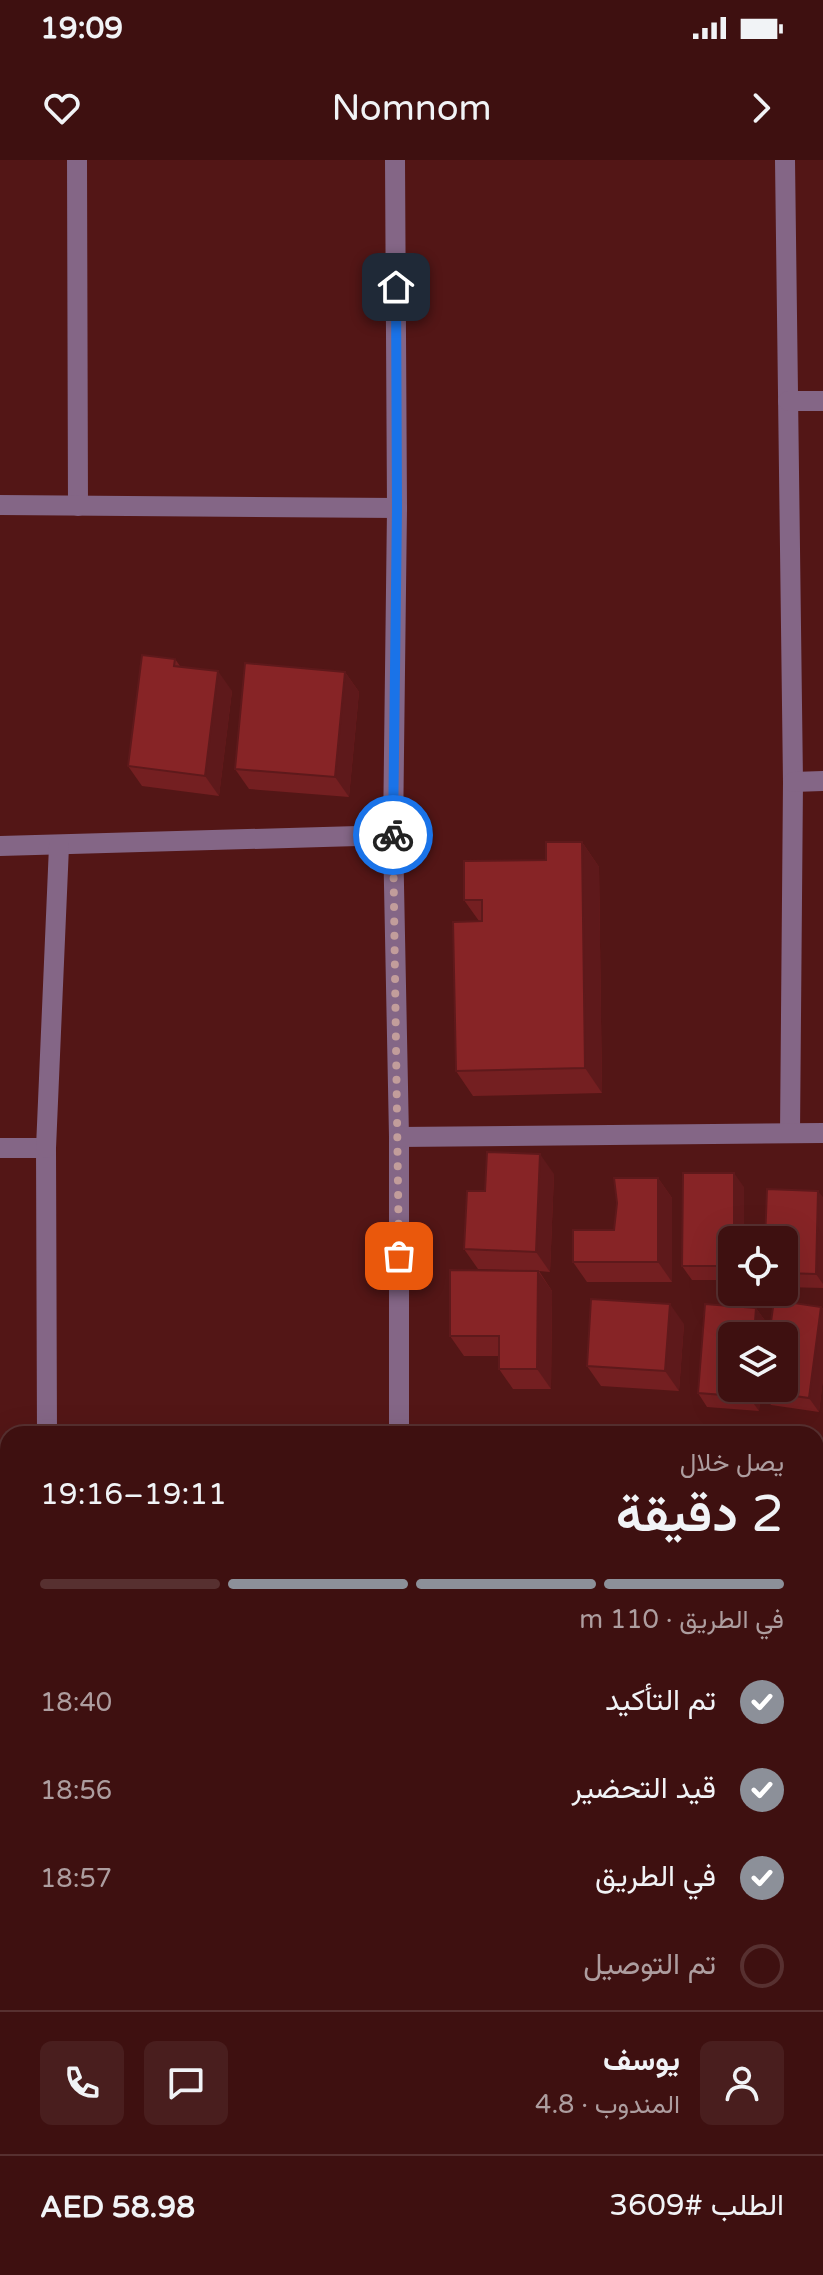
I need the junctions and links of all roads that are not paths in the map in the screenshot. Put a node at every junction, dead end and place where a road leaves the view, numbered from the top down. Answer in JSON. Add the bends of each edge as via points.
{"nodes":[{"id":1,"x":77,"y":160,"type":"edge"},
{"id":2,"x":395,"y":160,"type":"edge"},
{"id":3,"x":785,"y":160,"type":"edge"},
{"id":4,"x":788,"y":401,"type":"junction"},
{"id":5,"x":823,"y":401,"type":"edge"},
{"id":6,"x":0,"y":505,"type":"edge"},
{"id":7,"x":78,"y":506,"type":"junction"},
{"id":8,"x":397,"y":508,"type":"junction"},
{"id":9,"x":823,"y":781,"type":"edge"},
{"id":10,"x":793,"y":782,"type":"junction"},
{"id":11,"x":393,"y":835,"type":"junction"},
{"id":12,"x":0,"y":846,"type":"edge"},
{"id":13,"x":59,"y":846,"type":"junction"},
{"id":14,"x":790,"y":1133,"type":"junction"},
{"id":15,"x":823,"y":1133,"type":"edge"},
{"id":16,"x":399,"y":1137,"type":"junction"},
{"id":17,"x":0,"y":1148,"type":"edge"},
{"id":18,"x":46,"y":1148,"type":"junction"},
{"id":19,"x":47,"y":1426,"type":"edge"},
{"id":20,"x":399,"y":1426,"type":"edge"}],
"edges":[{"from":1,"to":7,"type":"street"},
{"from":2,"to":8,"type":"street"},
{"from":3,"to":4,"type":"street"},
{"from":4,"to":5,"type":"street"},
{"from":4,"to":10,"type":"street"},
{"from":6,"to":7,"type":"street"},
{"from":7,"to":8,"type":"street"},
{"from":8,"to":11,"type":"street"},
{"from":9,"to":10,"type":"street"},
{"from":10,"to":14,"type":"street"},
{"from":11,"to":13,"type":"street"},
{"from":11,"to":16,"type":"street"},
{"from":12,"to":13,"type":"street"},
{"from":13,"to":18,"type":"street"},
{"from":14,"to":15,"type":"street"},
{"from":14,"to":16,"type":"street"},
{"from":16,"to":20,"type":"street"},
{"from":17,"to":18,"type":"street"},
{"from":18,"to":19,"type":"street"}]}
